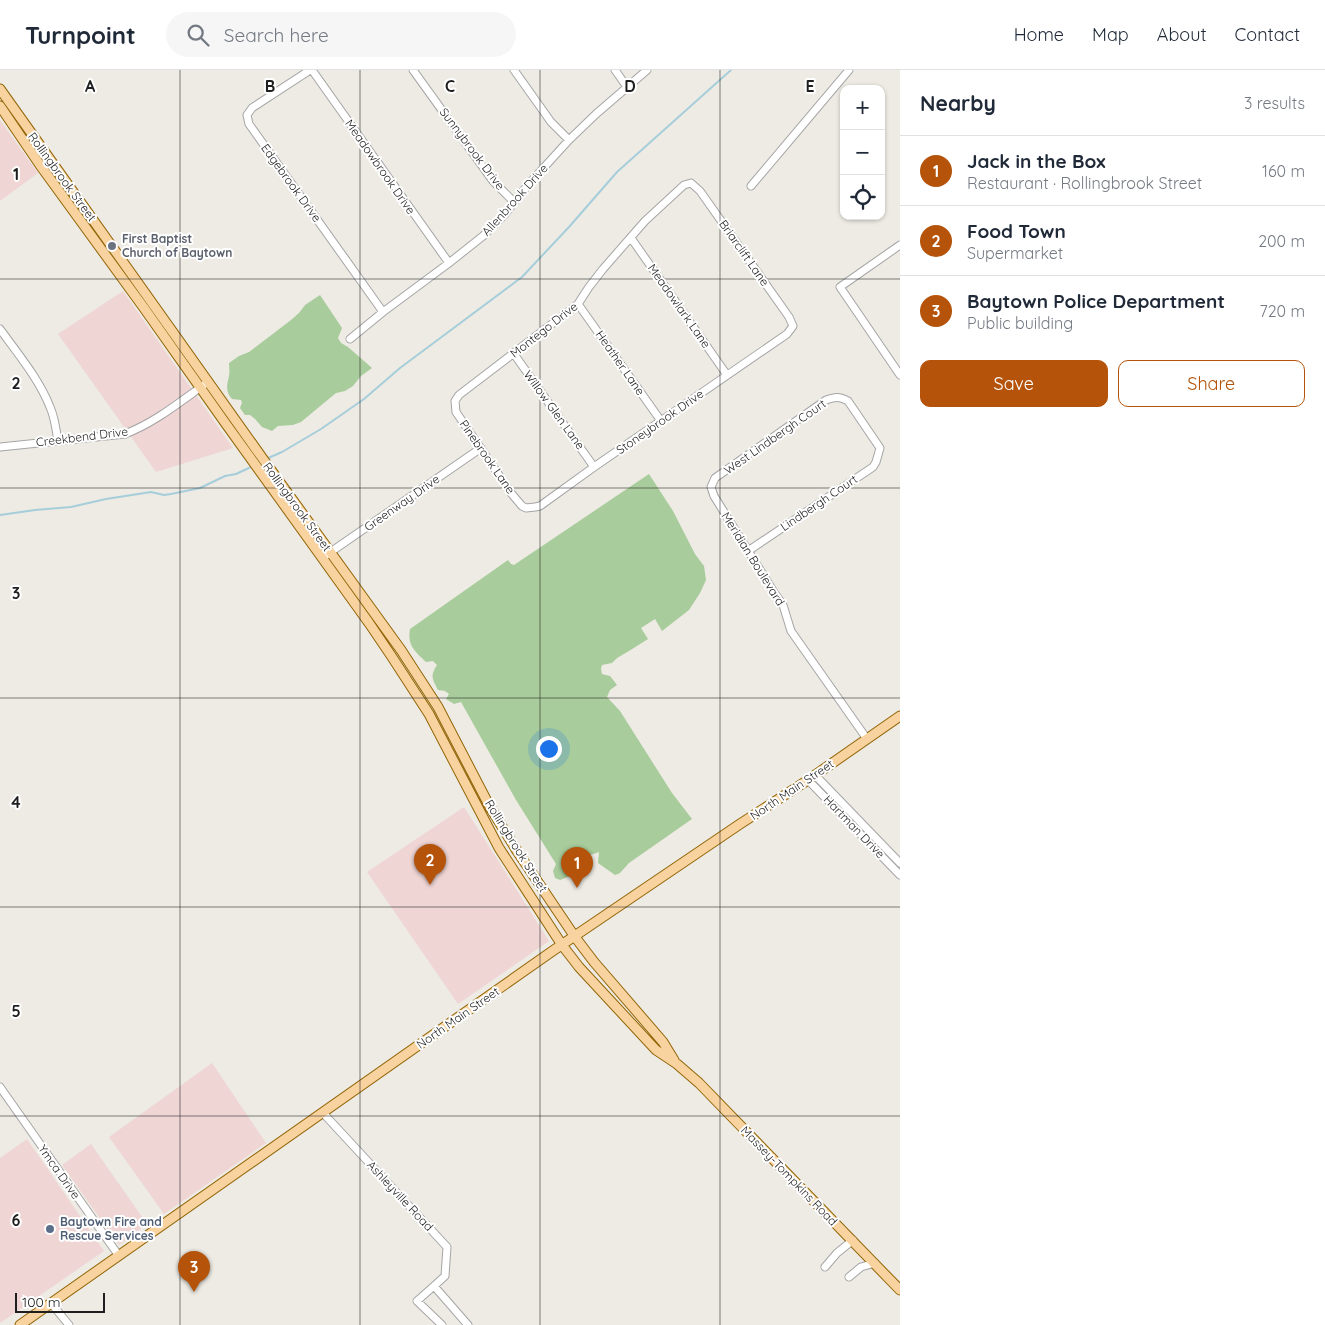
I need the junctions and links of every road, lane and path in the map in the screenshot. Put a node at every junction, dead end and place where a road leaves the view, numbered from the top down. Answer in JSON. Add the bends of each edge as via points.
{"nodes":[{"id":1,"x":311,"y":70,"type":"edge"},
{"id":2,"x":413,"y":70,"type":"edge"},
{"id":3,"x":514,"y":70,"type":"edge"},
{"id":4,"x":615,"y":70,"type":"edge"},
{"id":5,"x":647,"y":70,"type":"edge"},
{"id":6,"x":849,"y":70,"type":"edge"},
{"id":7,"x":627,"y":87,"type":"junction"},
{"id":8,"x":0,"y":89,"type":"edge"},
{"id":9,"x":0,"y":106,"type":"edge"},
{"id":10,"x":569,"y":140,"type":"junction"},
{"id":11,"x":691,"y":183,"type":"joint"},
{"id":12,"x":751,"y":186,"type":"dead end"},
{"id":13,"x":514,"y":202,"type":"junction"},
{"id":14,"x":95,"y":221,"type":"junction"},
{"id":15,"x":85,"y":228,"type":"junction"},
{"id":16,"x":631,"y":238,"type":"junction"},
{"id":17,"x":900,"y":245,"type":"edge"},
{"id":18,"x":449,"y":263,"type":"junction"},
{"id":19,"x":152,"y":302,"type":"junction"},
{"id":20,"x":578,"y":304,"type":"junction"},
{"id":21,"x":144,"y":308,"type":"junction"},
{"id":22,"x":384,"y":312,"type":"junction"},
{"id":23,"x":793,"y":326,"type":"joint"},
{"id":24,"x":0,"y":329,"type":"edge"},
{"id":25,"x":350,"y":339,"type":"dead end"},
{"id":26,"x":514,"y":354,"type":"junction"},
{"id":27,"x":728,"y":375,"type":"junction"},
{"id":28,"x":900,"y":375,"type":"edge"},
{"id":29,"x":208,"y":382,"type":"junction"},
{"id":30,"x":200,"y":388,"type":"junction"},
{"id":31,"x":836,"y":397,"type":"joint"},
{"id":32,"x":455,"y":407,"type":"joint"},
{"id":33,"x":661,"y":421,"type":"junction"},
{"id":34,"x":58,"y":441,"type":"junction"},
{"id":35,"x":0,"y":446,"type":"edge"},
{"id":36,"x":481,"y":448,"type":"junction"},
{"id":37,"x":594,"y":466,"type":"junction"},
{"id":38,"x":715,"y":478,"type":"joint"},
{"id":39,"x":522,"y":506,"type":"joint"},
{"id":40,"x":748,"y":551,"type":"junction"},
{"id":41,"x":326,"y":555,"type":"junction"},
{"id":42,"x":900,"y":716,"type":"edge"},
{"id":43,"x":867,"y":739,"type":"junction"},
{"id":44,"x":811,"y":778,"type":"junction"},
{"id":45,"x":878,"y":840,"type":"junction"},
{"id":46,"x":871,"y":846,"type":"junction"},
{"id":47,"x":900,"y":863,"type":"edge"},
{"id":48,"x":900,"y":875,"type":"edge"},
{"id":49,"x":575,"y":937,"type":"junction"},
{"id":50,"x":562,"y":945,"type":"junction"},
{"id":51,"x":677,"y":1064,"type":"junction"},
{"id":52,"x":0,"y":1087,"type":"edge"},
{"id":53,"x":323,"y":1113,"type":"junction"},
{"id":54,"x":852,"y":1240,"type":"junction"},
{"id":55,"x":119,"y":1256,"type":"junction"},
{"id":56,"x":875,"y":1263,"type":"junction"},
{"id":57,"x":825,"y":1267,"type":"dead end"},
{"id":58,"x":849,"y":1277,"type":"dead end"},
{"id":59,"x":434,"y":1286,"type":"junction"},
{"id":60,"x":900,"y":1290,"type":"edge"},
{"id":61,"x":51,"y":1303,"type":"junction"},
{"id":62,"x":20,"y":1325,"type":"edge"},
{"id":63,"x":70,"y":1325,"type":"edge"},
{"id":64,"x":442,"y":1325,"type":"edge"},
{"id":65,"x":468,"y":1325,"type":"edge"}],
"edges":[{"from":1,"to":18,"type":"street","name":"Meadowbrook Drive"},
{"from":1,"to":22,"type":"street","name":"Edgebrook Drive","via":[[252,108],[247,116],[249,124]]},
{"from":2,"to":13,"type":"street","name":"Sunnybrook Drive","via":[[493,181]]},
{"from":3,"to":10,"type":"street","via":[[551,122]]},
{"from":4,"to":7,"type":"street"},
{"from":5,"to":7,"type":"street","name":"Allenbrook Drive"},
{"from":6,"to":12,"type":"street"},
{"from":7,"to":10,"type":"street","name":"Allenbrook Drive"},
{"from":8,"to":14,"type":"main road","name":"Rollingbrook Street"},
{"from":9,"to":15,"type":"main road","name":"Rollingbrook Street"},
{"from":10,"to":13,"type":"street","name":"Allenbrook Drive"},
{"from":11,"to":16,"type":"street","name":"Montego Drive","via":[[684,185]]},
{"from":11,"to":23,"type":"street","name":"Briarclift Lane","via":[[700,191]]},
{"from":13,"to":18,"type":"street","name":"Allenbrook Drive","via":[[482,236]]},
{"from":14,"to":15,"type":"main road"},
{"from":14,"to":19,"type":"main road","name":"Rollingbrook Street"},
{"from":15,"to":21,"type":"main road","name":"Rollingbrook Street"},
{"from":16,"to":20,"type":"street","name":"Montego Drive"},
{"from":16,"to":27,"type":"street","name":"Meadowlark Lane"},
{"from":17,"to":28,"type":"street","via":[[840,286]]},
{"from":18,"to":22,"type":"street","name":"Allenbrook Drive"},
{"from":19,"to":21,"type":"main road"},
{"from":19,"to":29,"type":"main road","name":"Rollingbrook Street"},
{"from":20,"to":26,"type":"street","name":"Montego Drive"},
{"from":20,"to":33,"type":"street","name":"Heather Lane"},
{"from":21,"to":30,"type":"main road","name":"Rollingbrook Street"},
{"from":22,"to":25,"type":"street","name":"Allenbrook Drive"},
{"from":23,"to":27,"type":"street","name":"Stoneybrook Drive","via":[[787,334]]},
{"from":24,"to":34,"type":"street","via":[[45,394]]},
{"from":26,"to":32,"type":"street","name":"Montego Drive","via":[[459,395],[454,401]]},
{"from":26,"to":37,"type":"street","name":"Willow Glen Lane"},
{"from":27,"to":33,"type":"street","name":"Stoneybrook Drive"},
{"from":29,"to":30,"type":"street","name":"Creekbend Drive"},
{"from":29,"to":41,"type":"main road","name":"Rollingbrook Street"},
{"from":30,"to":34,"type":"street","name":"Creekbend Drive","via":[[156,419],[125,434]]},
{"from":30,"to":41,"type":"main road","name":"Rollingbrook Street"},
{"from":31,"to":38,"type":"street","name":"West Lindbergh Court","via":[[826,400]]},
{"from":31,"to":40,"type":"street","name":"Lindbergh Court","via":[[848,401],[880,448],[876,462]]},
{"from":32,"to":36,"type":"street","name":"Pinebrook Lane"},
{"from":33,"to":37,"type":"street","name":"Stoneybrook Drive"},
{"from":34,"to":35,"type":"street","name":"Creekbend Drive"},
{"from":36,"to":39,"type":"street","name":"Pinebrook Lane"},
{"from":36,"to":41,"type":"street","name":"Greenway Drive"},
{"from":37,"to":39,"type":"street","name":"Stoneybrook Drive","via":[[540,506]]},
{"from":38,"to":40,"type":"street","name":"Meridian Boulevard","via":[[711,487],[714,496]]},
{"from":40,"to":43,"type":"street","name":"Meridian Boulevard","via":[[783,605],[791,631]]},
{"from":41,"to":49,"type":"main road","name":"Rollingbrook Street","via":[[401,650],[438,707],[490,807]]},
{"from":41,"to":50,"type":"main road","name":"Rollingbrook Street","via":[[429,714],[499,848]]},
{"from":42,"to":43,"type":"main road","name":"North Main Street"},
{"from":43,"to":44,"type":"main road","name":"North Main Street"},
{"from":44,"to":45,"type":"street","name":"Hartman Drive"},
{"from":44,"to":46,"type":"street","name":"Hartman Drive"},
{"from":44,"to":49,"type":"main road","name":"North Main Street"},
{"from":45,"to":46,"type":"street"},
{"from":45,"to":47,"type":"street","name":"Hartman Drive"},
{"from":46,"to":48,"type":"street","name":"Hartman Drive"},
{"from":49,"to":50,"type":"main road","name":"North Main Street"},
{"from":49,"to":51,"type":"main road","name":"Massey-Tompkins Road","via":[[663,1042]]},
{"from":50,"to":51,"type":"main road","name":"Massey-Tompkins Road","via":[[656,1050]]},
{"from":50,"to":53,"type":"main road","name":"North Main Street"},
{"from":51,"to":54,"type":"main road","name":"Massey-Tompkins Road"},
{"from":52,"to":55,"type":"street","name":"Ymca Drive"},
{"from":53,"to":55,"type":"main road","name":"North Main Street"},
{"from":53,"to":59,"type":"street","name":"Ashleyville Road","via":[[447,1247],[445,1276]]},
{"from":54,"to":56,"type":"main road","name":"Massey-Tompkins Road"},
{"from":54,"to":57,"type":"street"},
{"from":55,"to":61,"type":"main road","name":"North Main Street"},
{"from":56,"to":58,"type":"street","via":[[861,1267]]},
{"from":56,"to":60,"type":"main road","name":"Massey-Tompkins Road"},
{"from":59,"to":64,"type":"street","name":"Ashleyville Road","via":[[417,1301]]},
{"from":59,"to":65,"type":"street"},
{"from":61,"to":62,"type":"main road","name":"North Main Street"},
{"from":61,"to":63,"type":"street"}]}
